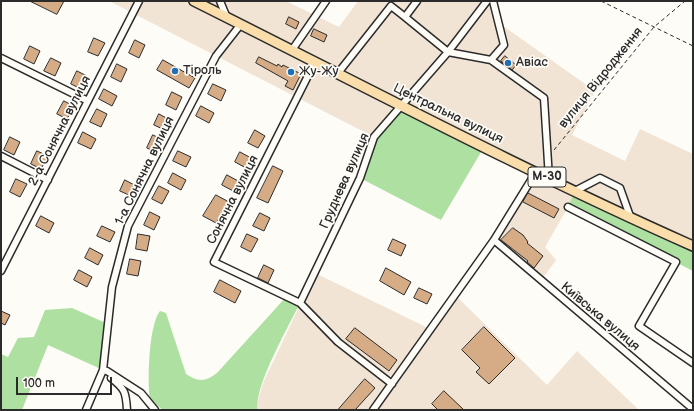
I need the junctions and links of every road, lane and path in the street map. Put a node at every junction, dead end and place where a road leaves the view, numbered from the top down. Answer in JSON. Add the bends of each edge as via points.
{"nodes":[{"id":1,"x":139,"y":1,"type":"edge"},
{"id":2,"x":194,"y":1,"type":"edge"},
{"id":3,"x":220,"y":1,"type":"edge"},
{"id":4,"x":326,"y":1,"type":"edge"},
{"id":5,"x":417,"y":1,"type":"edge"},
{"id":6,"x":487,"y":1,"type":"edge"},
{"id":7,"x":493,"y":1,"type":"edge"},
{"id":8,"x":601,"y":1,"type":"edge"},
{"id":9,"x":685,"y":1,"type":"edge"},
{"id":10,"x":405,"y":17,"type":"junction"},
{"id":11,"x":227,"y":18,"type":"junction"},
{"id":12,"x":241,"y":24,"type":"junction"},
{"id":13,"x":654,"y":27,"type":"junction"},
{"id":14,"x":693,"y":46,"type":"edge"},
{"id":15,"x":292,"y":50,"type":"junction"},
{"id":16,"x":448,"y":52,"type":"junction"},
{"id":17,"x":1,"y":58,"type":"edge"},
{"id":18,"x":491,"y":60,"type":"junction"},
{"id":19,"x":315,"y":62,"type":"junction"},
{"id":20,"x":338,"y":73,"type":"junction"},
{"id":21,"x":88,"y":101,"type":"junction"},
{"id":22,"x":402,"y":106,"type":"junction"},
{"id":23,"x":1,"y":156,"type":"edge"},
{"id":24,"x":548,"y":158,"type":"junction"},
{"id":25,"x":536,"y":172,"type":"junction"},
{"id":26,"x":549,"y":178,"type":"junction"},
{"id":27,"x":48,"y":180,"type":"junction"},
{"id":28,"x":575,"y":191,"type":"junction"},
{"id":29,"x":568,"y":207,"type":"dead end"},
{"id":30,"x":631,"y":219,"type":"junction"},
{"id":31,"x":494,"y":240,"type":"junction"},
{"id":32,"x":693,"y":246,"type":"edge"},
{"id":33,"x":3,"y":261,"type":"edge"},
{"id":34,"x":1,"y":271,"type":"edge"},
{"id":35,"x":300,"y":303,"type":"junction"},
{"id":36,"x":693,"y":363,"type":"edge"},
{"id":37,"x":103,"y":370,"type":"junction"},
{"id":38,"x":392,"y":384,"type":"junction"},
{"id":39,"x":693,"y":409,"type":"edge"},
{"id":40,"x":86,"y":410,"type":"edge"},
{"id":41,"x":127,"y":410,"type":"edge"},
{"id":42,"x":154,"y":410,"type":"edge"},
{"id":43,"x":373,"y":410,"type":"edge"}],
"edges":[{"from":1,"to":21,"type":"street","name":"2-а Сонячна вулиця"},
{"from":2,"to":11,"type":"highway","name":"Центральна вулиця","number":"М-30"},
{"from":3,"to":11,"type":"street"},
{"from":4,"to":15,"type":"street"},
{"from":5,"to":10,"type":"street"},
{"from":6,"to":16,"type":"street","name":"Груднева вулиця"},
{"from":7,"to":18,"type":"street","via":[[504,45]]},
{"from":8,"to":13,"type":"path"},
{"from":9,"to":13,"type":"path","name":"вулиця Відродження"},
{"from":10,"to":16,"type":"street"},
{"from":10,"to":20,"type":"street","via":[[391,6]]},
{"from":11,"to":12,"type":"highway","name":"Центральна вулиця","number":"М-30"},
{"from":12,"to":15,"type":"highway","name":"Центральна вулиця","number":"М-30"},
{"from":12,"to":37,"type":"street","name":"1-а Сонячна вулиця","via":[[216,56],[128,226],[112,287]]},
{"from":13,"to":14,"type":"path"},
{"from":13,"to":24,"type":"path","name":"вулиця Відродження"},
{"from":15,"to":19,"type":"highway","name":"Центральна вулиця","number":"М-30"},
{"from":16,"to":18,"type":"street"},
{"from":16,"to":22,"type":"street","name":"Груднева вулиця"},
{"from":17,"to":21,"type":"street"},
{"from":18,"to":24,"type":"street","via":[[544,98]]},
{"from":19,"to":20,"type":"highway","name":"Центральна вулиця","number":"М-30"},
{"from":19,"to":35,"type":"street","name":"Сонячна вулиця","via":[[214,262]]},
{"from":20,"to":22,"type":"highway","name":"Центральна вулиця","number":"М-30"},
{"from":21,"to":27,"type":"street","name":"2-а Сонячна вулиця"},
{"from":22,"to":25,"type":"highway","name":"Центральна вулиця","number":"М-30"},
{"from":22,"to":35,"type":"street","name":"Груднева вулиця","via":[[374,137],[360,178]]},
{"from":23,"to":27,"type":"street"},
{"from":24,"to":26,"type":"street"},
{"from":25,"to":26,"type":"highway","name":"Центральна вулиця","number":"М-30"},
{"from":25,"to":31,"type":"street"},
{"from":26,"to":28,"type":"highway","name":"Центральна вулиця","number":"М-30"},
{"from":27,"to":33,"type":"street","name":"2-а Сонячна вулиця"},
{"from":28,"to":30,"type":"highway","name":"Центральна вулиця","number":"М-30"},
{"from":28,"to":30,"type":"street","via":[[600,178],[618,185]]},
{"from":29,"to":36,"type":"street","via":[[676,262],[639,326]]},
{"from":30,"to":32,"type":"highway","name":"Центральна вулиця","number":"М-30"},
{"from":31,"to":38,"type":"street"},
{"from":31,"to":39,"type":"street","name":"Київська вулиця"},
{"from":33,"to":34,"type":"street","name":"2-а Сонячна вулиця"},
{"from":35,"to":38,"type":"street","via":[[338,342]]},
{"from":37,"to":40,"type":"street","name":"1-а Сонячна вулиця"},
{"from":37,"to":41,"type":"street","via":[[122,387],[126,394]]},
{"from":37,"to":42,"type":"street","via":[[141,393]]},
{"from":38,"to":43,"type":"street"}]}
